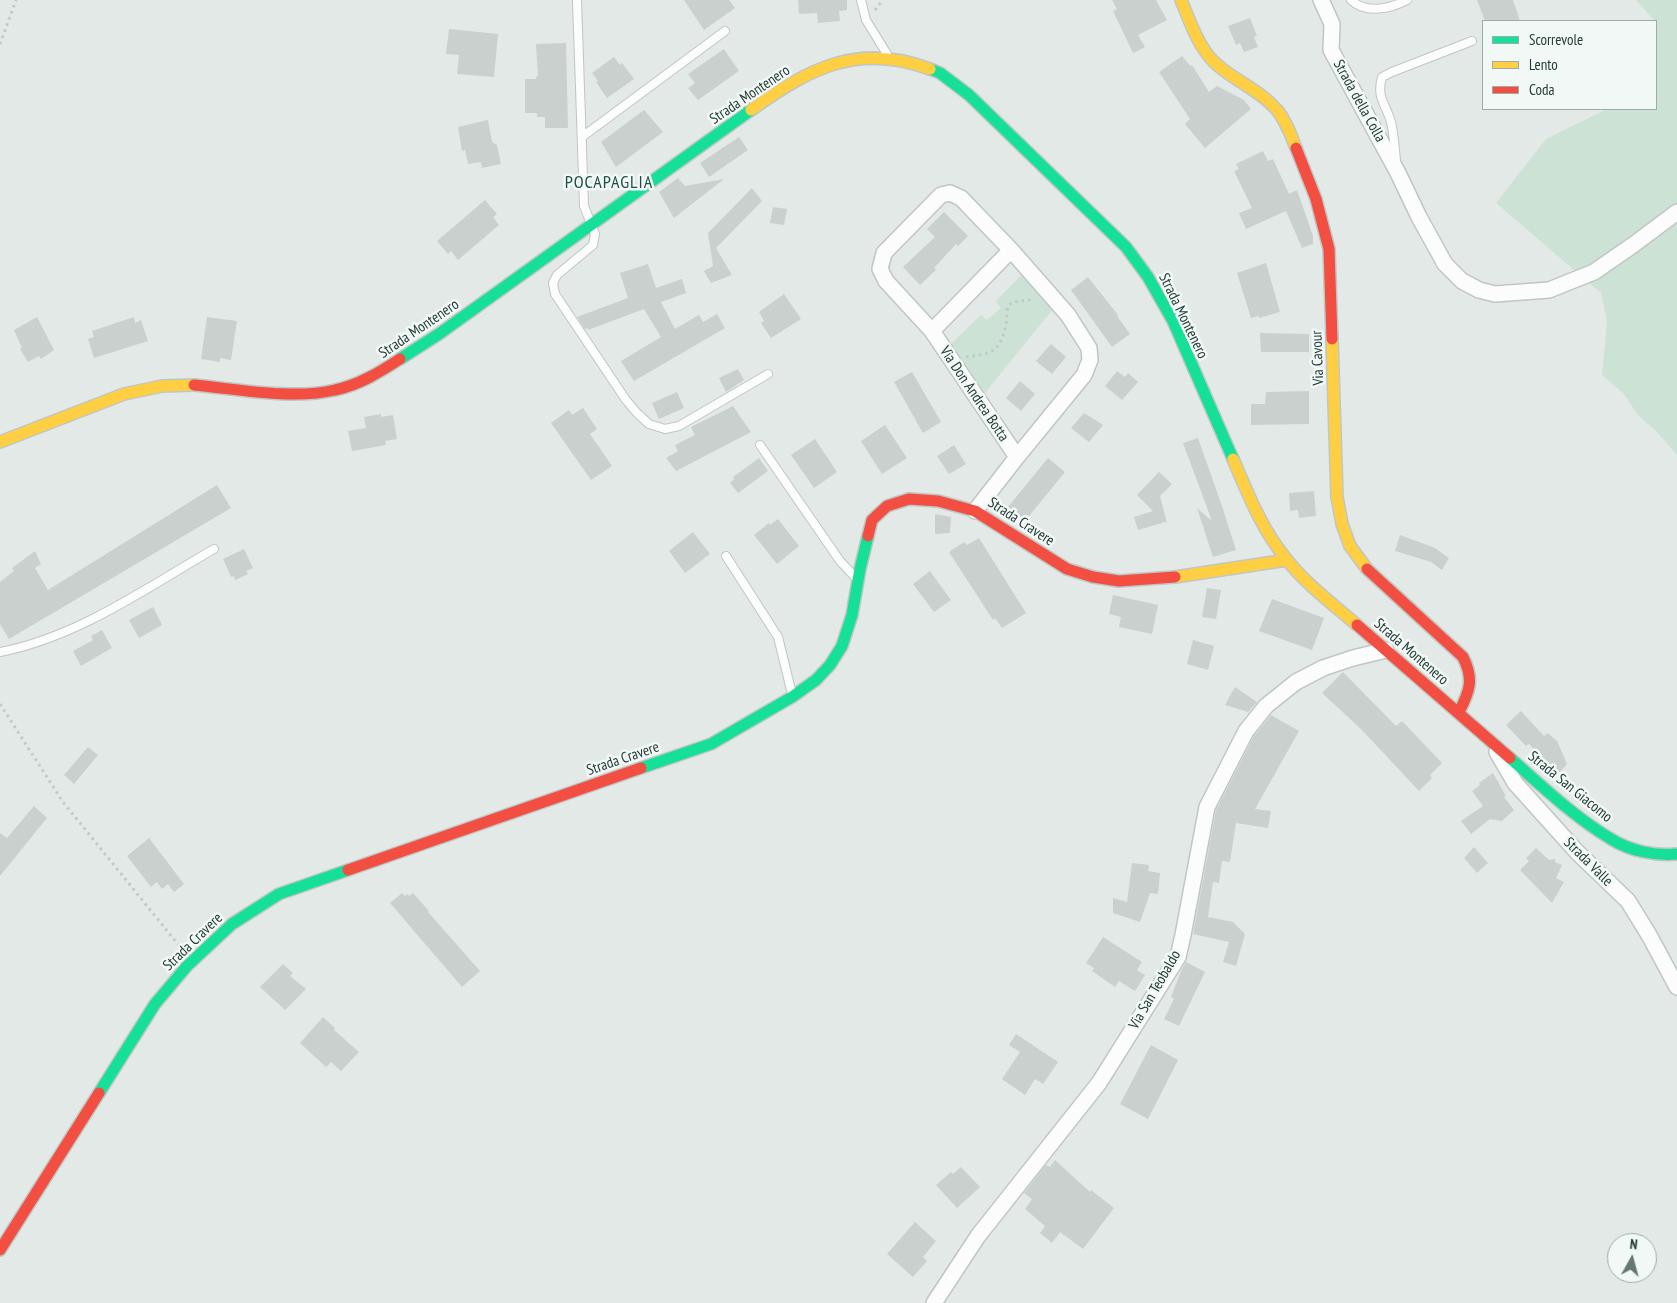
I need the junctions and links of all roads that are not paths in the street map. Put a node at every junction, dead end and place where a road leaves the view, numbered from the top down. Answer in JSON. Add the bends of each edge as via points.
{"nodes":[{"id":1,"x":577,"y":0,"type":"edge"},
{"id":2,"x":861,"y":0,"type":"edge"},
{"id":3,"x":1181,"y":0,"type":"edge"},
{"id":4,"x":1321,"y":0,"type":"edge"},
{"id":5,"x":1351,"y":0,"type":"edge"},
{"id":6,"x":1407,"y":0,"type":"edge"},
{"id":7,"x":725,"y":31,"type":"dead end"},
{"id":8,"x":1472,"y":41,"type":"dead end"},
{"id":9,"x":889,"y":58,"type":"junction"},
{"id":10,"x":582,"y":137,"type":"junction"},
{"id":11,"x":1398,"y":173,"type":"junction"},
{"id":12,"x":1677,"y":212,"type":"edge"},
{"id":13,"x":592,"y":225,"type":"junction"},
{"id":14,"x":1012,"y":250,"type":"junction"},
{"id":15,"x":932,"y":331,"type":"junction"},
{"id":16,"x":768,"y":374,"type":"dead end"},
{"id":17,"x":0,"y":442,"type":"edge"},
{"id":18,"x":760,"y":445,"type":"dead end"},
{"id":19,"x":1017,"y":457,"type":"junction"},
{"id":20,"x":975,"y":511,"type":"junction"},
{"id":21,"x":214,"y":549,"type":"dead end"},
{"id":22,"x":726,"y":556,"type":"dead end"},
{"id":23,"x":1287,"y":560,"type":"junction"},
{"id":24,"x":858,"y":579,"type":"junction"},
{"id":25,"x":1386,"y":650,"type":"junction"},
{"id":26,"x":0,"y":652,"type":"edge"},
{"id":27,"x":792,"y":697,"type":"junction"},
{"id":28,"x":1459,"y":712,"type":"junction"},
{"id":29,"x":1492,"y":742,"type":"junction"},
{"id":30,"x":1677,"y":854,"type":"edge"},
{"id":31,"x":1677,"y":987,"type":"edge"},
{"id":32,"x":0,"y":1250,"type":"edge"},
{"id":33,"x":934,"y":1303,"type":"edge"}],
"edges":[{"from":1,"to":10,"type":"lane"},
{"from":2,"to":9,"type":"lane","via":[[866,20]]},
{"from":3,"to":28,"type":"street","name":"Via Cavour","via":[[1202,46],[1214,62],[1264,96],[1278,111],[1308,176],[1329,249],[1337,497],[1342,524],[1350,546],[1366,568],[1462,657],[1469,668],[1468,694]]},
{"from":4,"to":11,"type":"street","name":"Strada della Colla","via":[[1332,24],[1331,50]]},
{"from":5,"to":6,"type":"lane","via":[[1364,8],[1374,9],[1396,6]]},
{"from":7,"to":10,"type":"lane"},
{"from":8,"to":11,"type":"lane","name":"Strada della Colla","via":[[1382,78],[1381,98],[1390,121]]},
{"from":9,"to":13,"type":"street","name":"Strada Montenero","via":[[850,58],[782,88]]},
{"from":9,"to":23,"type":"street","name":"Strada Montenero","via":[[912,62],[940,73],[969,95],[1126,247],[1148,277],[1173,322],[1259,518]]},
{"from":10,"to":13,"type":"lane","via":[[584,206]]},
{"from":11,"to":12,"type":"street","name":"Strada della Colla","via":[[1445,264],[1462,282],[1495,294],[1549,290],[1594,272]]},
{"from":13,"to":16,"type":"lane","via":[[595,234],[593,245],[557,275],[553,283],[555,294],[626,400],[649,424],[665,429],[679,426]]},
{"from":13,"to":17,"type":"street","name":"Strada Montenero","via":[[439,334],[372,377],[317,393],[162,386],[124,394]]},
{"from":14,"to":15,"type":"street","name":"Via Don Andrea Botta"},
{"from":14,"to":15,"type":"street","name":"Via Don Andrea Botta","via":[[961,198],[950,193],[941,195],[884,253],[880,269],[886,281]]},
{"from":14,"to":19,"type":"street","name":"Via Don Andrea Botta","via":[[1068,315],[1089,348],[1090,360],[1084,375]]},
{"from":15,"to":19,"type":"street","name":"Via Don Andrea Botta"},
{"from":18,"to":24,"type":"lane","via":[[840,561]]},
{"from":19,"to":20,"type":"street","name":"Via Don Andrea Botta"},
{"from":20,"to":23,"type":"street","name":"Strada Cravere","via":[[1067,569],[1093,577],[1119,581],[1158,579]]},
{"from":20,"to":24,"type":"street","name":"Strada Cravere","via":[[938,501],[909,499],[887,506],[872,520]]},
{"from":21,"to":26,"type":"lane","via":[[84,624]]},
{"from":22,"to":27,"type":"lane","via":[[778,637]]},
{"from":23,"to":25,"type":"street","name":"Strada Montenero"},
{"from":24,"to":27,"type":"street","name":"Strada Cravere","via":[[852,615],[842,646],[816,680]]},
{"from":25,"to":28,"type":"street","name":"Strada Montenero"},
{"from":25,"to":33,"type":"street","name":"Via San Teobaldo","via":[[1323,668],[1296,682],[1266,706],[1246,731],[1207,807],[1178,957],[1099,1083],[978,1236]]},
{"from":27,"to":32,"type":"street","name":"Strada Cravere","via":[[711,744],[280,894],[232,924],[154,1004]]},
{"from":28,"to":29,"type":"street","name":"Strada San Giacomo"},
{"from":29,"to":30,"type":"street","name":"Strada San Giacomo","via":[[1562,803],[1612,840],[1641,851]]},
{"from":29,"to":31,"type":"street","name":"Strada Valle","via":[[1515,783],[1577,852],[1628,902]]}]}
